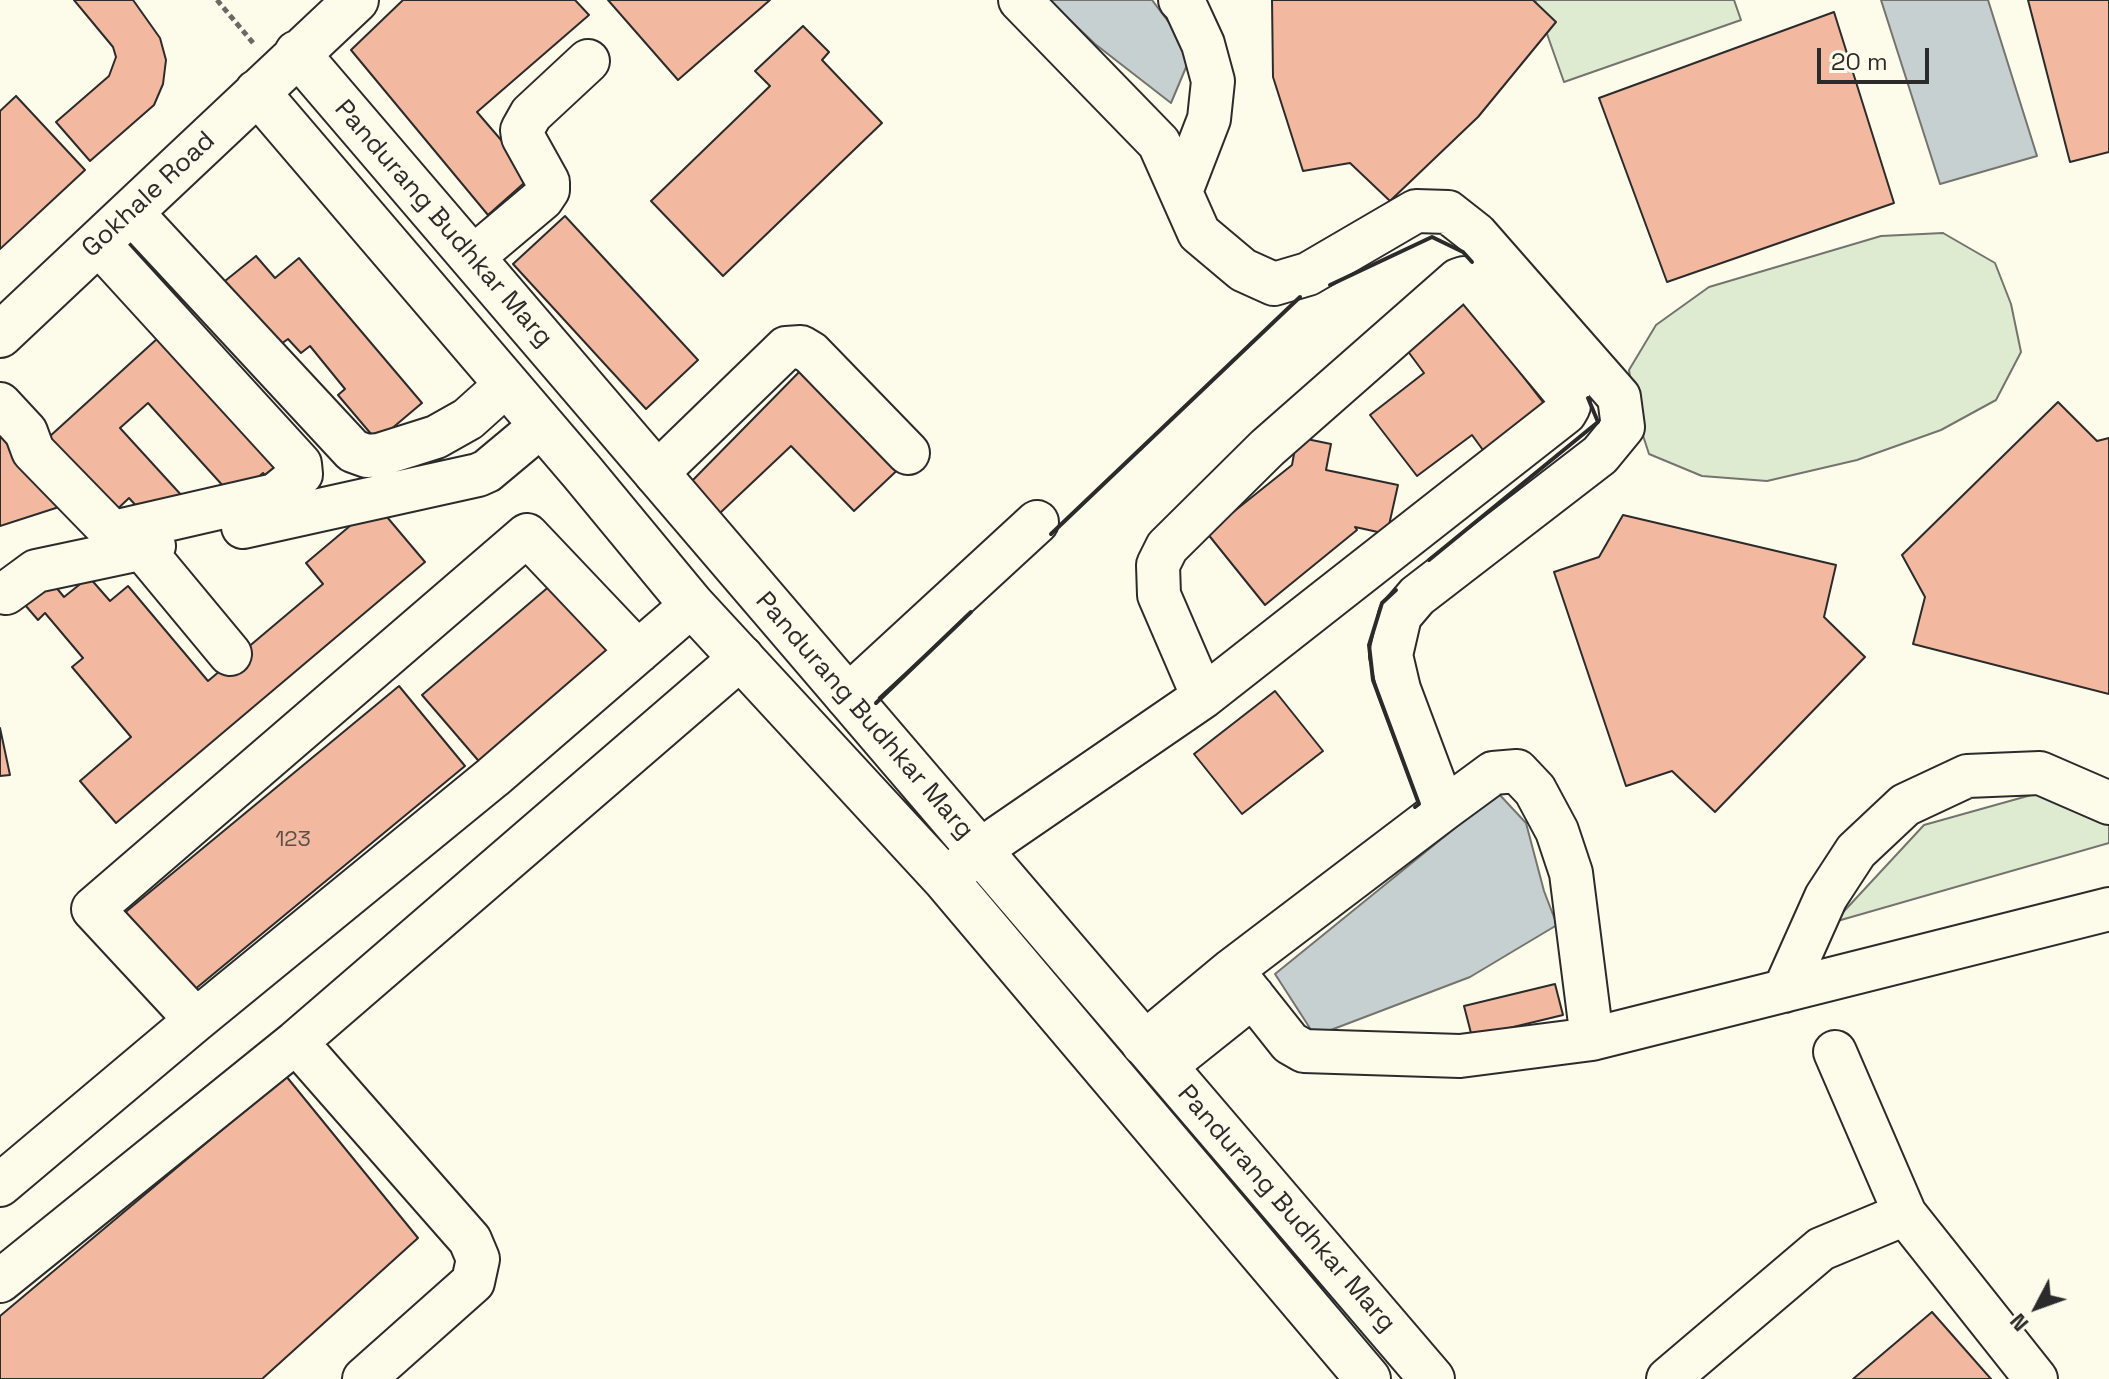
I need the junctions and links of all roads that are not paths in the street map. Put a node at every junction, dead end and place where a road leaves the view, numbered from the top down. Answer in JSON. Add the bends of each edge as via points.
{"nodes":[{"id":1,"x":356,"y":0,"type":"edge"},
{"id":2,"x":1020,"y":0,"type":"edge"},
{"id":3,"x":1180,"y":0,"type":"edge"},
{"id":4,"x":588,"y":61,"type":"dead end"},
{"id":5,"x":277,"y":73,"type":"junction"},
{"id":6,"x":1187,"y":173,"type":"junction"},
{"id":7,"x":131,"y":212,"type":"junction"},
{"id":8,"x":98,"y":243,"type":"junction"},
{"id":9,"x":472,"y":258,"type":"junction"},
{"id":10,"x":0,"y":335,"type":"edge"},
{"id":11,"x":507,"y":384,"type":"junction"},
{"id":12,"x":0,"y":404,"type":"edge"},
{"id":13,"x":542,"y":425,"type":"junction"},
{"id":14,"x":908,"y":453,"type":"dead end"},
{"id":15,"x":656,"y":474,"type":"junction"},
{"id":16,"x":1037,"y":522,"type":"dead end"},
{"id":17,"x":142,"y":548,"type":"junction"},
{"id":18,"x":6,"y":593,"type":"dead end"},
{"id":19,"x":692,"y":605,"type":"junction"},
{"id":20,"x":638,"y":652,"type":"junction"},
{"id":21,"x":230,"y":654,"type":"dead end"},
{"id":22,"x":742,"y":657,"type":"junction"},
{"id":23,"x":847,"y":697,"type":"junction"},
{"id":24,"x":1203,"y":697,"type":"junction"},
{"id":25,"x":2109,"y":803,"type":"edge"},
{"id":26,"x":1444,"y":809,"type":"junction"},
{"id":27,"x":980,"y":850,"type":"junction"},
{"id":28,"x":945,"y":879,"type":"junction"},
{"id":29,"x":2109,"y":909,"type":"edge"},
{"id":30,"x":1243,"y":983,"type":"junction"},
{"id":31,"x":1784,"y":991,"type":"junction"},
{"id":32,"x":196,"y":1020,"type":"junction"},
{"id":33,"x":1592,"y":1039,"type":"junction"},
{"id":34,"x":296,"y":1042,"type":"junction"},
{"id":35,"x":1835,"y":1052,"type":"dead end"},
{"id":36,"x":1154,"y":1055,"type":"junction"},
{"id":37,"x":0,"y":1185,"type":"edge"},
{"id":38,"x":1905,"y":1214,"type":"junction"},
{"id":39,"x":0,"y":1281,"type":"edge"},
{"id":40,"x":1395,"y":1336,"type":"junction"},
{"id":41,"x":1363,"y":1374,"type":"edge"},
{"id":42,"x":364,"y":1379,"type":"edge"},
{"id":43,"x":1432,"y":1379,"type":"edge"},
{"id":44,"x":1668,"y":1379,"type":"edge"},
{"id":45,"x":2036,"y":1379,"type":"edge"}],
"edges":[{"from":1,"to":5,"type":"main road","name":"Gokhale Road"},
{"from":2,"to":6,"type":"street"},
{"from":3,"to":6,"type":"street","via":[[1203,44],[1213,81],[1209,119]]},
{"from":4,"to":9,"type":"street","via":[[531,114],[522,130],[548,190]]},
{"from":5,"to":7,"type":"main road","name":"Gokhale Road"},
{"from":5,"to":9,"type":"main road","name":"Pandurang Budhkar Marg"},
{"from":5,"to":11,"type":"main road","name":"Pandurang Budhkar Marg"},
{"from":6,"to":26,"type":"street","via":[[1199,233],[1243,270],[1274,284],[1308,274],[1416,211],[1448,212],[1476,234],[1619,397],[1623,427],[1600,455],[1417,596],[1400,616],[1391,655]]},
{"from":7,"to":8,"type":"main road","name":"Gokhale Road"},
{"from":7,"to":11,"type":"street","via":[[353,451],[379,455],[436,437],[468,419]]},
{"from":8,"to":10,"type":"main road","name":"Gokhale Road"},
{"from":8,"to":12,"type":"street","via":[[300,464],[301,474],[275,495],[114,532],[33,451],[26,432]]},
{"from":9,"to":15,"type":"main road","name":"Pandurang Budhkar Marg"},
{"from":11,"to":13,"type":"main road","name":"Pandurang Budhkar Marg"},
{"from":13,"to":17,"type":"street","via":[[478,475]]},
{"from":13,"to":19,"type":"main road","name":"Pandurang Budhkar Marg"},
{"from":14,"to":15,"type":"street","via":[[811,353],[786,348]]},
{"from":15,"to":23,"type":"main road","name":"Pandurang Budhkar Marg"},
{"from":16,"to":23,"type":"street"},
{"from":17,"to":18,"type":"street","via":[[36,571]]},
{"from":17,"to":21,"type":"street"},
{"from":19,"to":20,"type":"street"},
{"from":19,"to":22,"type":"main road","name":"Pandurang Budhkar Marg"},
{"from":20,"to":32,"type":"street"},
{"from":20,"to":32,"type":"street","via":[[527,535],[93,909]]},
{"from":22,"to":28,"type":"main road","name":"Pandurang Budhkar Marg"},
{"from":22,"to":34,"type":"street"},
{"from":23,"to":27,"type":"main road","name":"Pandurang Budhkar Marg"},
{"from":24,"to":24,"type":"street","via":[[1159,595],[1158,565],[1167,547],[1267,448],[1458,280],[1474,283],[1568,396],[1565,413]]},
{"from":24,"to":27,"type":"street"},
{"from":25,"to":31,"type":"street","via":[[2040,773],[1967,776],[1905,805],[1856,851],[1826,897]]},
{"from":26,"to":30,"type":"street"},
{"from":26,"to":33,"type":"street","via":[[1493,773],[1517,771],[1535,790],[1571,873]]},
{"from":27,"to":28,"type":"street"},
{"from":27,"to":36,"type":"main road","name":"Pandurang Budhkar Marg"},
{"from":28,"to":41,"type":"main road","name":"Pandurang Budhkar Marg"},
{"from":29,"to":31,"type":"street"},
{"from":30,"to":33,"type":"street","via":[[1290,1043],[1304,1051],[1460,1056]]},
{"from":30,"to":36,"type":"street"},
{"from":31,"to":33,"type":"street"},
{"from":32,"to":37,"type":"street"},
{"from":34,"to":39,"type":"street"},
{"from":34,"to":42,"type":"street","via":[[470,1240],[478,1259],[473,1282]]},
{"from":35,"to":38,"type":"street"},
{"from":36,"to":40,"type":"main road","name":"Pandurang Budhkar Marg"},
{"from":38,"to":44,"type":"street","via":[[1821,1249]]},
{"from":38,"to":45,"type":"street"},
{"from":40,"to":41,"type":"main road"},
{"from":40,"to":43,"type":"main road","name":"Pandurang Budhkar Marg"}]}
